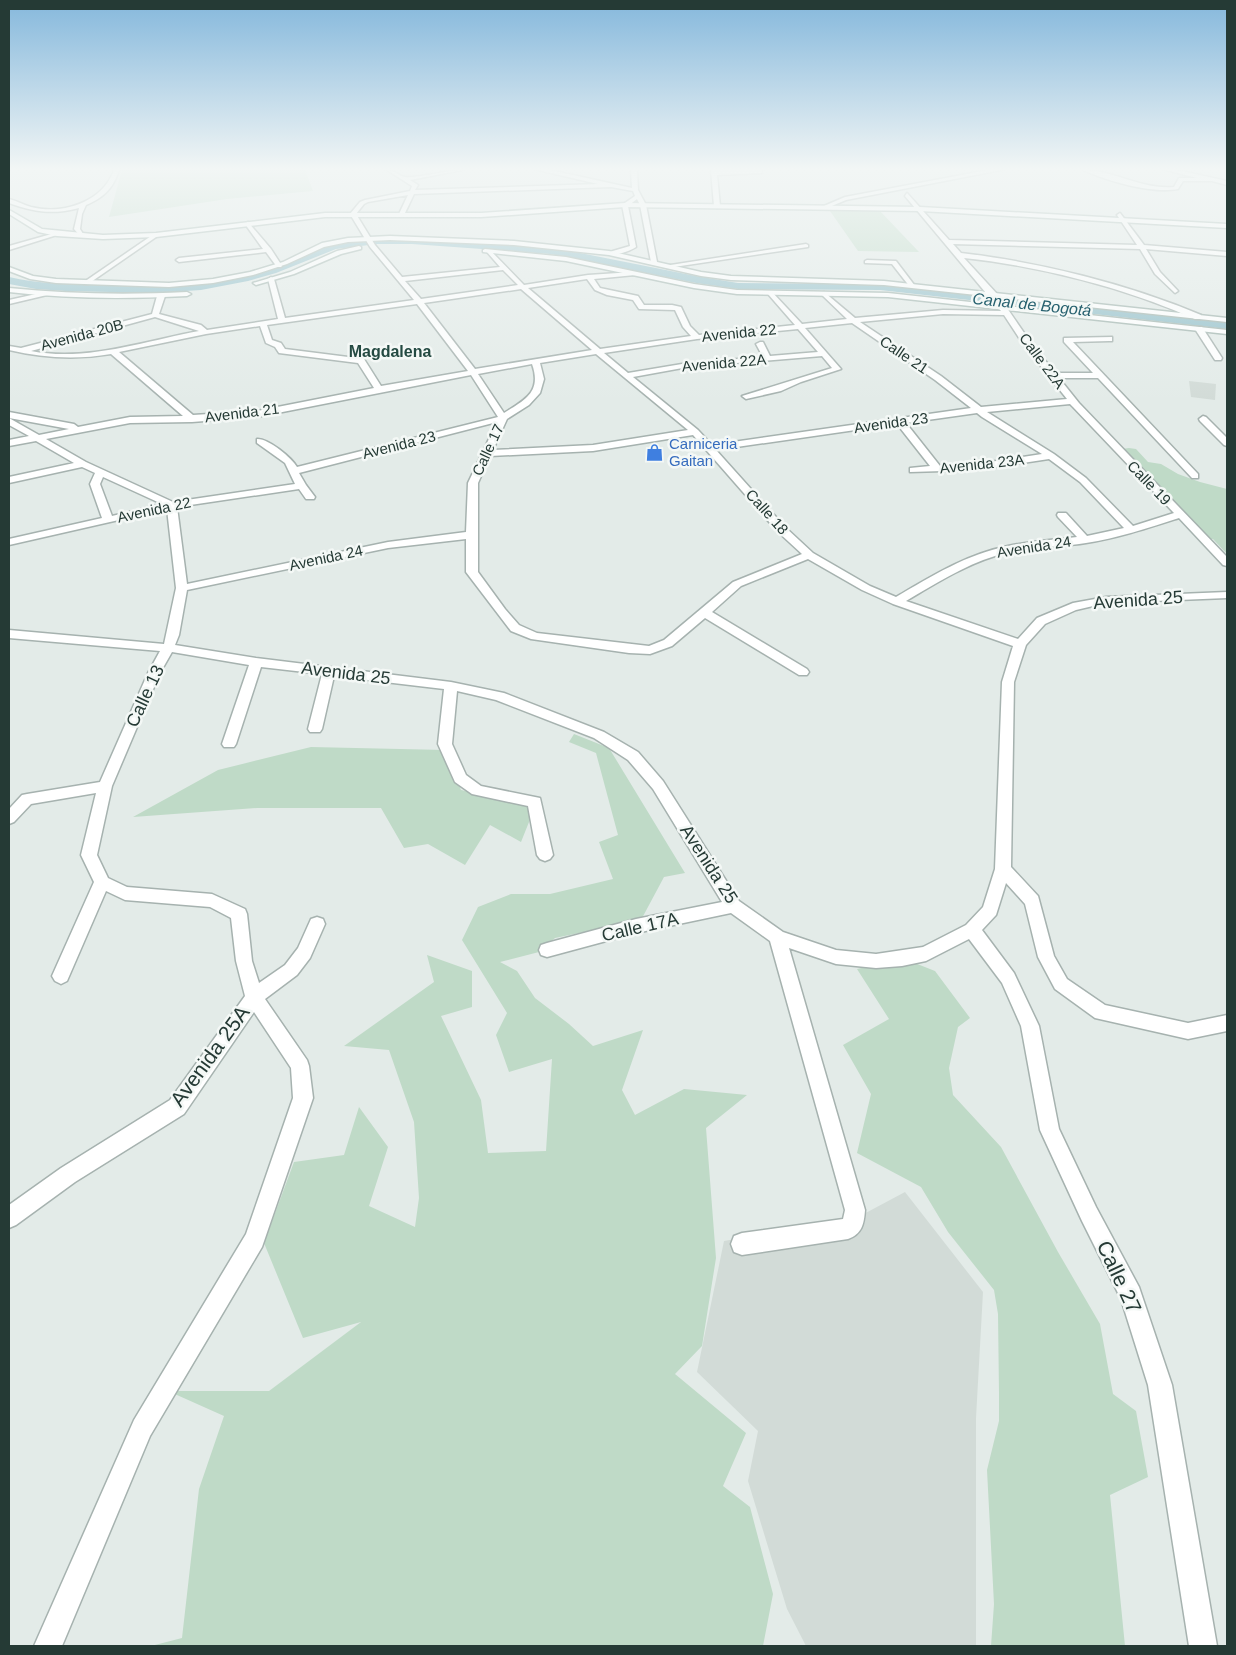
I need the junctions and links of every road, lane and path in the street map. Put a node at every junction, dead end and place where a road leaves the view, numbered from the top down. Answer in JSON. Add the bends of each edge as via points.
{"nodes":[{"id":1,"x":138,"y":247,"type":"edge"},
{"id":2,"x":267,"y":247,"type":"edge"},
{"id":3,"x":317,"y":247,"type":"edge"},
{"id":4,"x":356,"y":247,"type":"edge"},
{"id":5,"x":374,"y":247,"type":"edge"},
{"id":6,"x":559,"y":247,"type":"edge"},
{"id":7,"x":631,"y":247,"type":"edge"},
{"id":8,"x":651,"y":247,"type":"edge"},
{"id":9,"x":797,"y":247,"type":"edge"},
{"id":10,"x":952,"y":247,"type":"edge"},
{"id":11,"x":1142,"y":247,"type":"edge"},
{"id":12,"x":1145,"y":247,"type":"edge"},
{"id":13,"x":269,"y":250,"type":"junction"},
{"id":14,"x":609,"y":253,"type":"junction"},
{"id":15,"x":1227,"y":254,"type":"edge"},
{"id":16,"x":959,"y":255,"type":"junction"},
{"id":17,"x":179,"y":260,"type":"dead end"},
{"id":18,"x":654,"y":262,"type":"junction"},
{"id":19,"x":867,"y":262,"type":"dead end"},
{"id":20,"x":279,"y":266,"type":"junction"},
{"id":21,"x":667,"y":266,"type":"junction"},
{"id":22,"x":505,"y":268,"type":"junction"},
{"id":23,"x":9,"y":269,"type":"edge"},
{"id":24,"x":634,"y":274,"type":"junction"},
{"id":25,"x":588,"y":277,"type":"junction"},
{"id":26,"x":271,"y":279,"type":"junction"},
{"id":27,"x":402,"y":279,"type":"junction"},
{"id":28,"x":86,"y":283,"type":"junction"},
{"id":29,"x":250,"y":285,"type":"dead end"},
{"id":30,"x":912,"y":286,"type":"junction"},
{"id":31,"x":523,"y":287,"type":"junction"},
{"id":32,"x":9,"y":290,"type":"edge"},
{"id":33,"x":1175,"y":291,"type":"dead end"},
{"id":34,"x":198,"y":293,"type":"dead end"},
{"id":35,"x":46,"y":294,"type":"junction"},
{"id":36,"x":772,"y":294,"type":"junction"},
{"id":37,"x":824,"y":294,"type":"junction"},
{"id":38,"x":161,"y":296,"type":"junction"},
{"id":39,"x":994,"y":296,"type":"junction"},
{"id":40,"x":419,"y":301,"type":"junction"},
{"id":41,"x":9,"y":302,"type":"edge"},
{"id":42,"x":1003,"y":308,"type":"junction"},
{"id":43,"x":155,"y":315,"type":"junction"},
{"id":44,"x":1198,"y":317,"type":"junction"},
{"id":45,"x":852,"y":320,"type":"junction"},
{"id":46,"x":1227,"y":320,"type":"edge"},
{"id":47,"x":279,"y":322,"type":"junction"},
{"id":48,"x":263,"y":324,"type":"junction"},
{"id":49,"x":800,"y":327,"type":"junction"},
{"id":50,"x":1199,"y":329,"type":"junction"},
{"id":51,"x":280,"y":331,"type":"dead end"},
{"id":52,"x":205,"y":332,"type":"junction"},
{"id":53,"x":1227,"y":332,"type":"edge"},
{"id":54,"x":697,"y":337,"type":"junction"},
{"id":55,"x":1109,"y":339,"type":"dead end"},
{"id":56,"x":760,"y":344,"type":"dead end"},
{"id":57,"x":9,"y":348,"type":"edge"},
{"id":58,"x":114,"y":351,"type":"junction"},
{"id":59,"x":20,"y":352,"type":"junction"},
{"id":60,"x":599,"y":353,"type":"junction"},
{"id":61,"x":823,"y":354,"type":"junction"},
{"id":62,"x":9,"y":358,"type":"edge"},
{"id":63,"x":1218,"y":358,"type":"dead end"},
{"id":64,"x":768,"y":359,"type":"junction"},
{"id":65,"x":535,"y":361,"type":"junction"},
{"id":66,"x":473,"y":372,"type":"junction"},
{"id":67,"x":1099,"y":375,"type":"junction"},
{"id":68,"x":626,"y":376,"type":"junction"},
{"id":69,"x":1052,"y":376,"type":"junction"},
{"id":70,"x":379,"y":389,"type":"junction"},
{"id":71,"x":746,"y":396,"type":"dead end"},
{"id":72,"x":1074,"y":403,"type":"junction"},
{"id":73,"x":982,"y":412,"type":"junction"},
{"id":74,"x":9,"y":415,"type":"edge"},
{"id":75,"x":504,"y":418,"type":"junction"},
{"id":76,"x":192,"y":419,"type":"junction"},
{"id":77,"x":1203,"y":419,"type":"dead end"},
{"id":78,"x":9,"y":421,"type":"edge"},
{"id":79,"x":902,"y":424,"type":"junction"},
{"id":80,"x":84,"y":429,"type":"junction"},
{"id":81,"x":695,"y":432,"type":"junction"},
{"id":82,"x":38,"y":438,"type":"junction"},
{"id":83,"x":260,"y":442,"type":"dead end"},
{"id":84,"x":9,"y":443,"type":"edge"},
{"id":85,"x":1227,"y":443,"type":"edge"},
{"id":86,"x":713,"y":451,"type":"junction"},
{"id":87,"x":486,"y":453,"type":"junction"},
{"id":88,"x":1051,"y":456,"type":"junction"},
{"id":89,"x":83,"y":464,"type":"junction"},
{"id":90,"x":937,"y":469,"type":"junction"},
{"id":91,"x":913,"y":470,"type":"dead end"},
{"id":92,"x":294,"y":471,"type":"junction"},
{"id":93,"x":100,"y":473,"type":"junction"},
{"id":94,"x":1195,"y":476,"type":"dead end"},
{"id":95,"x":9,"y":480,"type":"edge"},
{"id":96,"x":301,"y":486,"type":"junction"},
{"id":97,"x":310,"y":497,"type":"dead end"},
{"id":98,"x":172,"y":505,"type":"junction"},
{"id":99,"x":1062,"y":514,"type":"dead end"},
{"id":100,"x":1179,"y":515,"type":"junction"},
{"id":101,"x":108,"y":519,"type":"junction"},
{"id":102,"x":1131,"y":530,"type":"junction"},
{"id":103,"x":471,"y":534,"type":"junction"},
{"id":104,"x":1085,"y":540,"type":"junction"},
{"id":105,"x":9,"y":542,"type":"edge"},
{"id":106,"x":809,"y":555,"type":"junction"},
{"id":107,"x":1227,"y":563,"type":"edge"},
{"id":108,"x":182,"y":588,"type":"junction"},
{"id":109,"x":1227,"y":595,"type":"edge"},
{"id":110,"x":897,"y":602,"type":"junction"},
{"id":111,"x":704,"y":612,"type":"junction"},
{"id":112,"x":9,"y":634,"type":"edge"},
{"id":113,"x":1020,"y":644,"type":"junction"},
{"id":114,"x":168,"y":648,"type":"junction"},
{"id":115,"x":256,"y":662,"type":"junction"},
{"id":116,"x":329,"y":671,"type":"junction"},
{"id":117,"x":803,"y":672,"type":"dead end"},
{"id":118,"x":451,"y":686,"type":"junction"},
{"id":119,"x":315,"y":729,"type":"dead end"},
{"id":120,"x":229,"y":744,"type":"dead end"},
{"id":121,"x":105,"y":786,"type":"junction"},
{"id":122,"x":9,"y":818,"type":"edge"},
{"id":123,"x":545,"y":855,"type":"dead end"},
{"id":124,"x":1003,"y":869,"type":"junction"},
{"id":125,"x":102,"y":882,"type":"junction"},
{"id":126,"x":733,"y":906,"type":"junction"},
{"id":127,"x":317,"y":924,"type":"dead end"},
{"id":128,"x":972,"y":930,"type":"junction"},
{"id":129,"x":777,"y":937,"type":"junction"},
{"id":130,"x":547,"y":950,"type":"dead end"},
{"id":131,"x":61,"y":976,"type":"dead end"},
{"id":132,"x":254,"y":997,"type":"junction"},
{"id":133,"x":1227,"y":1024,"type":"edge"},
{"id":134,"x":9,"y":1218,"type":"edge"},
{"id":135,"x":742,"y":1244,"type":"dead end"},
{"id":136,"x":48,"y":1646,"type":"edge"},
{"id":137,"x":1203,"y":1646,"type":"edge"}],
"edges":[{"from":1,"to":28,"type":"street"},
{"from":2,"to":13,"type":"street"},
{"from":3,"to":20,"type":"street"},
{"from":4,"to":26,"type":"street"},
{"from":5,"to":27,"type":"street","name":"Calle 17"},
{"from":6,"to":14,"type":"street"},
{"from":7,"to":14,"type":"street"},
{"from":8,"to":18,"type":"street"},
{"from":9,"to":21,"type":"street"},
{"from":10,"to":16,"type":"street","name":"Calle 22A"},
{"from":11,"to":33,"type":"street","via":[[1157,273]]},
{"from":12,"to":15,"type":"street"},
{"from":13,"to":17,"type":"street"},
{"from":13,"to":20,"type":"street"},
{"from":14,"to":18,"type":"street"},
{"from":16,"to":39,"type":"street","name":"Calle 22A"},
{"from":16,"to":44,"type":"street","via":[[1025,264],[1117,288]]},
{"from":18,"to":21,"type":"street"},
{"from":19,"to":30,"type":"street","via":[[894,262]]},
{"from":20,"to":28,"type":"street","via":[[240,276],[182,284]]},
{"from":21,"to":30,"type":"street","via":[[742,280],[870,282]]},
{"from":22,"to":24,"type":"street","name":"Calle 18","via":[[486,252],[550,257]]},
{"from":22,"to":27,"type":"street"},
{"from":22,"to":31,"type":"street","name":"Calle 18"},
{"from":23,"to":28,"type":"street","via":[[39,279]]},
{"from":24,"to":25,"type":"street"},
{"from":24,"to":36,"type":"street","via":[[711,289]]},
{"from":25,"to":31,"type":"street"},
{"from":25,"to":54,"type":"street","via":[[597,288],[635,298],[642,307],[678,309],[687,327]]},
{"from":26,"to":29,"type":"street"},
{"from":26,"to":47,"type":"street"},
{"from":27,"to":40,"type":"street","name":"Calle 17"},
{"from":30,"to":39,"type":"street"},
{"from":31,"to":40,"type":"street"},
{"from":31,"to":60,"type":"street","name":"Calle 18"},
{"from":32,"to":35,"type":"street"},
{"from":34,"to":38,"type":"street"},
{"from":35,"to":38,"type":"street"},
{"from":35,"to":41,"type":"street"},
{"from":36,"to":37,"type":"street"},
{"from":36,"to":49,"type":"street"},
{"from":37,"to":42,"type":"street","via":[[888,295]]},
{"from":37,"to":45,"type":"street","name":"Calle 21"},
{"from":38,"to":43,"type":"street"},
{"from":39,"to":42,"type":"street","name":"Calle 22A"},
{"from":39,"to":44,"type":"street"},
{"from":40,"to":47,"type":"street"},
{"from":40,"to":66,"type":"street","name":"Calle 17"},
{"from":42,"to":45,"type":"street","name":"Avenida 22"},
{"from":42,"to":50,"type":"street"},
{"from":42,"to":69,"type":"street","name":"Calle 22A"},
{"from":43,"to":52,"type":"street"},
{"from":43,"to":59,"type":"street","name":"Avenida 20B"},
{"from":44,"to":46,"type":"street"},
{"from":45,"to":49,"type":"street","name":"Avenida 22"},
{"from":45,"to":73,"type":"street","name":"Calle 21"},
{"from":47,"to":48,"type":"street"},
{"from":47,"to":51,"type":"street"},
{"from":48,"to":52,"type":"street"},
{"from":48,"to":70,"type":"street","via":[[269,341],[280,342],[282,351],[361,361]]},
{"from":49,"to":54,"type":"street","name":"Avenida 22"},
{"from":49,"to":61,"type":"street"},
{"from":50,"to":53,"type":"street"},
{"from":50,"to":63,"type":"street"},
{"from":52,"to":58,"type":"street"},
{"from":54,"to":60,"type":"street","name":"Avenida 22"},
{"from":55,"to":67,"type":"street","via":[[1066,340]]},
{"from":56,"to":64,"type":"street"},
{"from":57,"to":59,"type":"street"},
{"from":58,"to":59,"type":"street","via":[[68,356]]},
{"from":58,"to":76,"type":"street"},
{"from":59,"to":62,"type":"street","name":"Avenida 20B"},
{"from":60,"to":65,"type":"street","name":"Avenida 22"},
{"from":60,"to":68,"type":"street","name":"Calle 18"},
{"from":61,"to":64,"type":"street","name":"Avenida 22A"},
{"from":61,"to":71,"type":"street","via":[[837,369]]},
{"from":64,"to":68,"type":"street","name":"Avenida 22A","via":[[688,365]]},
{"from":65,"to":66,"type":"street","name":"Avenida 22"},
{"from":65,"to":75,"type":"street","via":[[541,380],[538,390]]},
{"from":66,"to":70,"type":"street","name":"Avenida 21"},
{"from":66,"to":75,"type":"street","name":"Calle 17"},
{"from":67,"to":69,"type":"street"},
{"from":67,"to":94,"type":"street"},
{"from":68,"to":81,"type":"street","name":"Calle 18"},
{"from":69,"to":72,"type":"street","name":"Calle 22A"},
{"from":70,"to":76,"type":"street","name":"Avenida 21","via":[[257,414]]},
{"from":72,"to":73,"type":"street","name":"Avenida 23"},
{"from":72,"to":100,"type":"street","name":"Calle 19"},
{"from":73,"to":79,"type":"street","name":"Avenida 23"},
{"from":73,"to":88,"type":"street","name":"Calle 21"},
{"from":74,"to":80,"type":"street"},
{"from":75,"to":87,"type":"street","name":"Calle 17"},
{"from":75,"to":92,"type":"street","name":"Avenida 23"},
{"from":76,"to":80,"type":"street","name":"Avenida 21","via":[[130,420]]},
{"from":77,"to":85,"type":"street"},
{"from":78,"to":82,"type":"street"},
{"from":79,"to":86,"type":"street","name":"Avenida 23"},
{"from":79,"to":90,"type":"street"},
{"from":80,"to":82,"type":"street","name":"Avenida 21"},
{"from":81,"to":86,"type":"street","name":"Calle 18"},
{"from":81,"to":87,"type":"street","via":[[593,448]]},
{"from":82,"to":84,"type":"street","name":"Avenida 21"},
{"from":82,"to":89,"type":"street"},
{"from":83,"to":92,"type":"street","via":[[289,461]]},
{"from":86,"to":106,"type":"street","name":"Calle 18","via":[[781,529]]},
{"from":87,"to":103,"type":"street","name":"Calle 17","via":[[473,483]]},
{"from":88,"to":90,"type":"street","name":"Avenida 23A"},
{"from":88,"to":102,"type":"street","name":"Calle 21","via":[[1083,480]]},
{"from":89,"to":93,"type":"street"},
{"from":89,"to":95,"type":"street"},
{"from":90,"to":91,"type":"street","name":"Avenida 23A"},
{"from":92,"to":96,"type":"street"},
{"from":93,"to":98,"type":"street"},
{"from":93,"to":101,"type":"street","via":[[95,484]]},
{"from":96,"to":97,"type":"street"},
{"from":96,"to":98,"type":"street","name":"Avenida 22"},
{"from":98,"to":101,"type":"street","name":"Avenida 22"},
{"from":98,"to":108,"type":"street","name":"Calle 13"},
{"from":99,"to":104,"type":"street"},
{"from":100,"to":102,"type":"street","name":"Avenida 24"},
{"from":100,"to":107,"type":"street","name":"Calle 19"},
{"from":101,"to":105,"type":"street","name":"Avenida 22"},
{"from":102,"to":104,"type":"street","name":"Avenida 24"},
{"from":103,"to":108,"type":"street","name":"Avenida 24","via":[[388,545]]},
{"from":103,"to":111,"type":"street","name":"Calle 17","via":[[472,572],[515,628],[535,636],[650,650],[668,643]]},
{"from":104,"to":110,"type":"street","name":"Avenida 24","via":[[1007,549],[978,558],[950,570]]},
{"from":106,"to":110,"type":"street","name":"Calle 18"},
{"from":106,"to":111,"type":"street","via":[[737,584]]},
{"from":108,"to":114,"type":"street","name":"Calle 13"},
{"from":109,"to":113,"type":"street","name":"Avenida 25","via":[[1106,600],[1073,607],[1041,621]]},
{"from":110,"to":113,"type":"street","name":"Calle 18"},
{"from":111,"to":117,"type":"street"},
{"from":112,"to":114,"type":"street"},
{"from":113,"to":124,"type":"street","name":"Avenida 25","via":[[1008,682]]},
{"from":114,"to":115,"type":"street","name":"Avenida 25"},
{"from":114,"to":121,"type":"street","name":"Calle 13"},
{"from":115,"to":116,"type":"street","name":"Avenida 25"},
{"from":115,"to":120,"type":"street"},
{"from":116,"to":118,"type":"street","name":"Avenida 25"},
{"from":116,"to":119,"type":"street"},
{"from":118,"to":123,"type":"street","via":[[445,744],[460,778],[477,790],[534,802]]},
{"from":118,"to":126,"type":"street","name":"Avenida 25","via":[[499,696],[599,735],[633,756],[658,785]]},
{"from":121,"to":122,"type":"street","via":[[27,799]]},
{"from":121,"to":125,"type":"street","name":"Calle 13","via":[[89,855]]},
{"from":124,"to":128,"type":"street","name":"Avenida 25","via":[[990,910]]},
{"from":124,"to":133,"type":"street","via":[[1032,901],[1046,957],[1061,984],[1101,1012],[1188,1031]]},
{"from":125,"to":131,"type":"street"},
{"from":125,"to":132,"type":"street","via":[[125,893],[212,901],[238,914],[244,961]]},
{"from":126,"to":129,"type":"street","name":"Avenida 25"},
{"from":126,"to":130,"type":"street","name":"Calle 17A","via":[[636,926]]},
{"from":127,"to":132,"type":"street","name":"Avenida 25A","via":[[304,953],[291,970]]},
{"from":128,"to":129,"type":"street","name":"Avenida 25","via":[[926,954],[876,961],[836,958]]},
{"from":128,"to":137,"type":"street","name":"Calle 27","via":[[1008,978],[1030,1026],[1050,1130],[1131,1295],[1160,1385]]},
{"from":129,"to":135,"type":"street","via":[[856,1210],[854,1222],[848,1229]]},
{"from":132,"to":134,"type":"street","name":"Avenida 25A","via":[[177,1107],[68,1175]]},
{"from":132,"to":136,"type":"street","via":[[300,1066],[303,1098],[255,1240],[142,1428]]}]}
